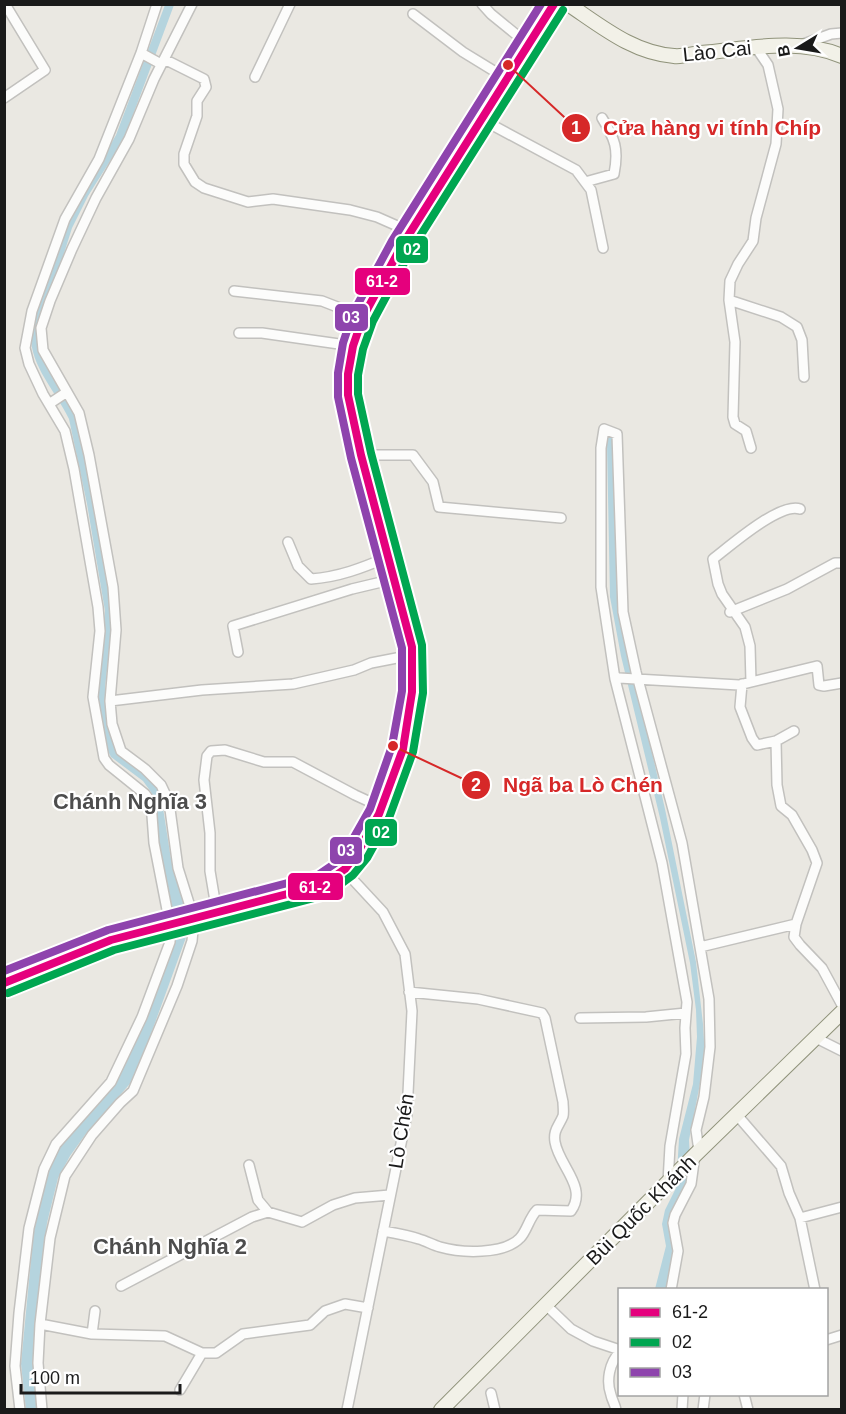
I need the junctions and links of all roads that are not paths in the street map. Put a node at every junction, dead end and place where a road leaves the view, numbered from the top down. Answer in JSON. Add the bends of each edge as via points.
{"nodes":[{"id":1,"x":5,"y":4,"type":"edge"},
{"id":2,"x":157,"y":4,"type":"edge"},
{"id":3,"x":192,"y":4,"type":"edge"},
{"id":4,"x":290,"y":4,"type":"edge"},
{"id":5,"x":482,"y":4,"type":"edge"},
{"id":6,"x":554,"y":4,"type":"edge"},
{"id":7,"x":568,"y":4,"type":"edge"},
{"id":8,"x":413,"y":14,"type":"dead end"},
{"id":9,"x":842,"y":33,"type":"edge"},
{"id":10,"x":529,"y":45,"type":"junction"},
{"id":11,"x":799,"y":45,"type":"junction"},
{"id":12,"x":755,"y":46,"type":"junction"},
{"id":13,"x":141,"y":53,"type":"junction"},
{"id":14,"x":842,"y":56,"type":"edge"},
{"id":15,"x":163,"y":61,"type":"junction"},
{"id":16,"x":255,"y":77,"type":"dead end"},
{"id":17,"x":507,"y":79,"type":"junction"},
{"id":18,"x":4,"y":98,"type":"edge"},
{"id":19,"x":602,"y":118,"type":"dead end"},
{"id":20,"x":481,"y":119,"type":"junction"},
{"id":21,"x":585,"y":182,"type":"junction"},
{"id":22,"x":411,"y":232,"type":"junction"},
{"id":23,"x":603,"y":248,"type":"dead end"},
{"id":24,"x":55,"y":250,"type":"junction"},
{"id":25,"x":69,"y":256,"type":"junction"},
{"id":26,"x":234,"y":291,"type":"dead end"},
{"id":27,"x":729,"y":300,"type":"junction"},
{"id":28,"x":363,"y":317,"type":"junction"},
{"id":29,"x":239,"y":333,"type":"dead end"},
{"id":30,"x":353,"y":346,"type":"junction"},
{"id":31,"x":804,"y":377,"type":"dead end"},
{"id":32,"x":67,"y":392,"type":"junction"},
{"id":33,"x":49,"y":404,"type":"junction"},
{"id":34,"x":751,"y":448,"type":"dead end"},
{"id":35,"x":361,"y":455,"type":"junction"},
{"id":36,"x":800,"y":509,"type":"dead end"},
{"id":37,"x":561,"y":518,"type":"dead end"},
{"id":38,"x":288,"y":542,"type":"dead end"},
{"id":39,"x":388,"y":557,"type":"junction"},
{"id":40,"x":842,"y":563,"type":"edge"},
{"id":41,"x":394,"y":579,"type":"junction"},
{"id":42,"x":732,"y":611,"type":"junction"},
{"id":43,"x":238,"y":652,"type":"dead end"},
{"id":44,"x":412,"y":655,"type":"junction"},
{"id":45,"x":619,"y":678,"type":"dead end"},
{"id":46,"x":637,"y":680,"type":"junction"},
{"id":47,"x":746,"y":683,"type":"junction"},
{"id":48,"x":842,"y":683,"type":"edge"},
{"id":49,"x":110,"y":701,"type":"junction"},
{"id":50,"x":794,"y":731,"type":"dead end"},
{"id":51,"x":776,"y":741,"type":"junction"},
{"id":52,"x":121,"y":751,"type":"junction"},
{"id":53,"x":104,"y":755,"type":"junction"},
{"id":54,"x":381,"y":807,"type":"junction"},
{"id":55,"x":344,"y":870,"type":"junction"},
{"id":56,"x":217,"y":913,"type":"junction"},
{"id":57,"x":192,"y":919,"type":"junction"},
{"id":58,"x":796,"y":924,"type":"junction"},
{"id":59,"x":171,"y":925,"type":"junction"},
{"id":60,"x":700,"y":947,"type":"junction"},
{"id":61,"x":4,"y":983,"type":"edge"},
{"id":62,"x":410,"y":992,"type":"junction"},
{"id":63,"x":842,"y":1005,"type":"edge"},
{"id":64,"x":842,"y":1012,"type":"edge"},
{"id":65,"x":687,"y":1013,"type":"junction"},
{"id":66,"x":580,"y":1018,"type":"dead end"},
{"id":67,"x":816,"y":1038,"type":"junction"},
{"id":68,"x":842,"y":1051,"type":"edge"},
{"id":69,"x":737,"y":1115,"type":"junction"},
{"id":70,"x":80,"y":1116,"type":"junction"},
{"id":71,"x":97,"y":1129,"type":"junction"},
{"id":72,"x":697,"y":1153,"type":"junction"},
{"id":73,"x":249,"y":1165,"type":"dead end"},
{"id":74,"x":671,"y":1179,"type":"junction"},
{"id":75,"x":390,"y":1195,"type":"junction"},
{"id":76,"x":842,"y":1208,"type":"edge"},
{"id":77,"x":268,"y":1212,"type":"junction"},
{"id":78,"x":800,"y":1218,"type":"junction"},
{"id":79,"x":383,"y":1231,"type":"junction"},
{"id":80,"x":121,"y":1286,"type":"dead end"},
{"id":81,"x":671,"y":1288,"type":"edge"},
{"id":82,"x":815,"y":1288,"type":"edge"},
{"id":83,"x":546,"y":1305,"type":"junction"},
{"id":84,"x":368,"y":1308,"type":"junction"},
{"id":85,"x":95,"y":1311,"type":"dead end"},
{"id":86,"x":40,"y":1324,"type":"junction"},
{"id":87,"x":93,"y":1334,"type":"junction"},
{"id":88,"x":618,"y":1350,"type":"edge"},
{"id":89,"x":201,"y":1353,"type":"junction"},
{"id":90,"x":618,"y":1353,"type":"edge"},
{"id":91,"x":180,"y":1390,"type":"dead end"},
{"id":92,"x":491,"y":1393,"type":"dead end"},
{"id":93,"x":20,"y":1410,"type":"edge"},
{"id":94,"x":42,"y":1410,"type":"edge"},
{"id":95,"x":347,"y":1410,"type":"edge"},
{"id":96,"x":441,"y":1410,"type":"edge"},
{"id":97,"x":495,"y":1410,"type":"edge"},
{"id":98,"x":616,"y":1410,"type":"edge"}],
"edges":[{"from":1,"to":18,"type":"street","via":[[45,70]]},
{"from":2,"to":13,"type":"street"},
{"from":3,"to":15,"type":"street"},
{"from":4,"to":16,"type":"street"},
{"from":5,"to":10,"type":"street"},
{"from":6,"to":10,"type":"main road"},
{"from":7,"to":12,"type":"main road","name":"Lào Cai","via":[[642,49],[675,56]]},
{"from":8,"to":17,"type":"street"},
{"from":9,"to":11,"type":"street"},
{"from":10,"to":17,"type":"main road"},
{"from":11,"to":12,"type":"main road","name":"Lào Cai"},
{"from":11,"to":14,"type":"main road","name":"Lào Cai"},
{"from":12,"to":27,"type":"street","via":[[768,65],[778,109],[776,144],[753,241],[730,280]]},
{"from":13,"to":15,"type":"street"},
{"from":13,"to":24,"type":"street","via":[[99,159],[65,219]]},
{"from":15,"to":22,"type":"street","via":[[206,83],[197,101],[197,116],[184,154],[184,164],[195,182],[248,202],[273,199],[350,210]]},
{"from":15,"to":25,"type":"street","via":[[129,139]]},
{"from":17,"to":20,"type":"main road"},
{"from":19,"to":21,"type":"street","via":[[614,136],[618,157],[614,174]]},
{"from":20,"to":21,"type":"street","via":[[576,170]]},
{"from":20,"to":22,"type":"main road"},
{"from":21,"to":23,"type":"street","via":[[591,190]]},
{"from":22,"to":28,"type":"main road"},
{"from":24,"to":25,"type":"street"},
{"from":24,"to":33,"type":"street","via":[[32,310],[25,348],[28,364]]},
{"from":25,"to":32,"type":"street","via":[[41,328],[43,350]]},
{"from":26,"to":28,"type":"street","via":[[322,301]]},
{"from":27,"to":31,"type":"street","via":[[781,317],[797,327],[802,340]]},
{"from":27,"to":34,"type":"street","via":[[735,342],[733,417],[735,424],[746,431]]},
{"from":28,"to":30,"type":"main road"},
{"from":29,"to":30,"type":"street"},
{"from":30,"to":35,"type":"main road","via":[[348,395]]},
{"from":32,"to":33,"type":"street"},
{"from":32,"to":49,"type":"street","via":[[79,413],[89,455],[113,587],[116,630]]},
{"from":33,"to":53,"type":"street","via":[[65,431],[98,608],[100,631],[93,697]]},
{"from":35,"to":37,"type":"street","via":[[413,455],[433,482],[439,507]]},
{"from":35,"to":39,"type":"main road"},
{"from":36,"to":42,"type":"street","via":[[790,508],[758,525],[713,559],[718,584]]},
{"from":38,"to":39,"type":"street","via":[[298,566],[310,579],[359,570]]},
{"from":39,"to":41,"type":"main road"},
{"from":40,"to":42,"type":"street"},
{"from":41,"to":43,"type":"street","via":[[233,627]]},
{"from":41,"to":44,"type":"main road"},
{"from":42,"to":47,"type":"street","via":[[746,627],[750,646],[752,666]]},
{"from":44,"to":49,"type":"street","via":[[293,684]]},
{"from":44,"to":54,"type":"main road","via":[[411,707],[398,765]]},
{"from":45,"to":46,"type":"street"},
{"from":46,"to":47,"type":"street"},
{"from":46,"to":60,"type":"street","via":[[682,843]]},
{"from":46,"to":65,"type":"street","via":[[623,612],[617,434],[604,429],[602,587],[615,679],[662,862]]},
{"from":47,"to":48,"type":"street","via":[[817,666],[819,685]]},
{"from":47,"to":51,"type":"street","via":[[740,707],[752,738],[758,745]]},
{"from":49,"to":52,"type":"street"},
{"from":50,"to":51,"type":"street"},
{"from":51,"to":58,"type":"street","via":[[781,806],[792,815],[817,863]]},
{"from":52,"to":53,"type":"street"},
{"from":52,"to":57,"type":"street","via":[[161,785],[169,802],[178,868]]},
{"from":53,"to":59,"type":"street","via":[[151,802],[154,843]]},
{"from":54,"to":55,"type":"main road"},
{"from":54,"to":56,"type":"street","via":[[293,762],[264,762],[225,750],[212,751],[207,756],[204,780]]},
{"from":55,"to":56,"type":"main road","via":[[322,885]]},
{"from":55,"to":62,"type":"street","name":"Lò Chén","via":[[383,912],[405,954]]},
{"from":56,"to":57,"type":"main road"},
{"from":57,"to":59,"type":"main road"},
{"from":57,"to":71,"type":"street","via":[[189,952],[133,1091]]},
{"from":58,"to":60,"type":"street"},
{"from":58,"to":63,"type":"street","via":[[794,937],[822,968]]},
{"from":59,"to":61,"type":"main road","via":[[111,940]]},
{"from":59,"to":70,"type":"street","via":[[170,942],[130,1044],[111,1082]]},
{"from":60,"to":72,"type":"street","via":[[709,999],[710,1047],[696,1130]]},
{"from":62,"to":75,"type":"street","name":"Lò Chén","via":[[407,1114]]},
{"from":62,"to":79,"type":"street","via":[[478,999],[542,1013],[563,1102],[564,1115],[555,1131],[556,1144],[577,1188],[576,1202],[571,1211],[537,1210],[520,1238],[503,1247],[482,1251],[439,1247]]},
{"from":64,"to":67,"type":"main road","name":"Bùi Quốc Khánh"},
{"from":65,"to":66,"type":"street"},
{"from":65,"to":74,"type":"street","via":[[686,1054],[671,1139]]},
{"from":67,"to":68,"type":"street"},
{"from":67,"to":69,"type":"main road","name":"Bùi Quốc Khánh"},
{"from":69,"to":72,"type":"main road","name":"Bùi Quốc Khánh"},
{"from":69,"to":78,"type":"street","via":[[781,1166]]},
{"from":70,"to":71,"type":"street"},
{"from":70,"to":93,"type":"street","via":[[56,1144],[44,1169],[29,1228],[15,1366]]},
{"from":71,"to":86,"type":"street","via":[[65,1176],[50,1238]]},
{"from":72,"to":74,"type":"main road","name":"Bùi Quốc Khánh"},
{"from":72,"to":81,"type":"street","via":[[691,1184],[673,1223],[678,1251]]},
{"from":73,"to":77,"type":"street","via":[[258,1200]]},
{"from":74,"to":83,"type":"main road","name":"Bùi Quốc Khánh"},
{"from":75,"to":77,"type":"street","via":[[355,1198],[302,1222]]},
{"from":75,"to":79,"type":"street","name":"Lò Chén"},
{"from":76,"to":78,"type":"street"},
{"from":77,"to":80,"type":"street"},
{"from":78,"to":82,"type":"street"},
{"from":79,"to":84,"type":"street","name":"Lò Chén"},
{"from":83,"to":88,"type":"street","via":[[572,1329]]},
{"from":83,"to":96,"type":"main road","name":"Bùi Quốc Khánh"},
{"from":84,"to":89,"type":"street","via":[[345,1304],[325,1311],[310,1325],[243,1335],[216,1353]]},
{"from":84,"to":95,"type":"street","name":"Lò Chén"},
{"from":85,"to":87,"type":"street"},
{"from":86,"to":87,"type":"street"},
{"from":86,"to":94,"type":"street"},
{"from":87,"to":89,"type":"street","via":[[165,1336]]},
{"from":89,"to":91,"type":"street"},
{"from":90,"to":98,"type":"street","via":[[609,1374]]},
{"from":92,"to":97,"type":"street"}]}
